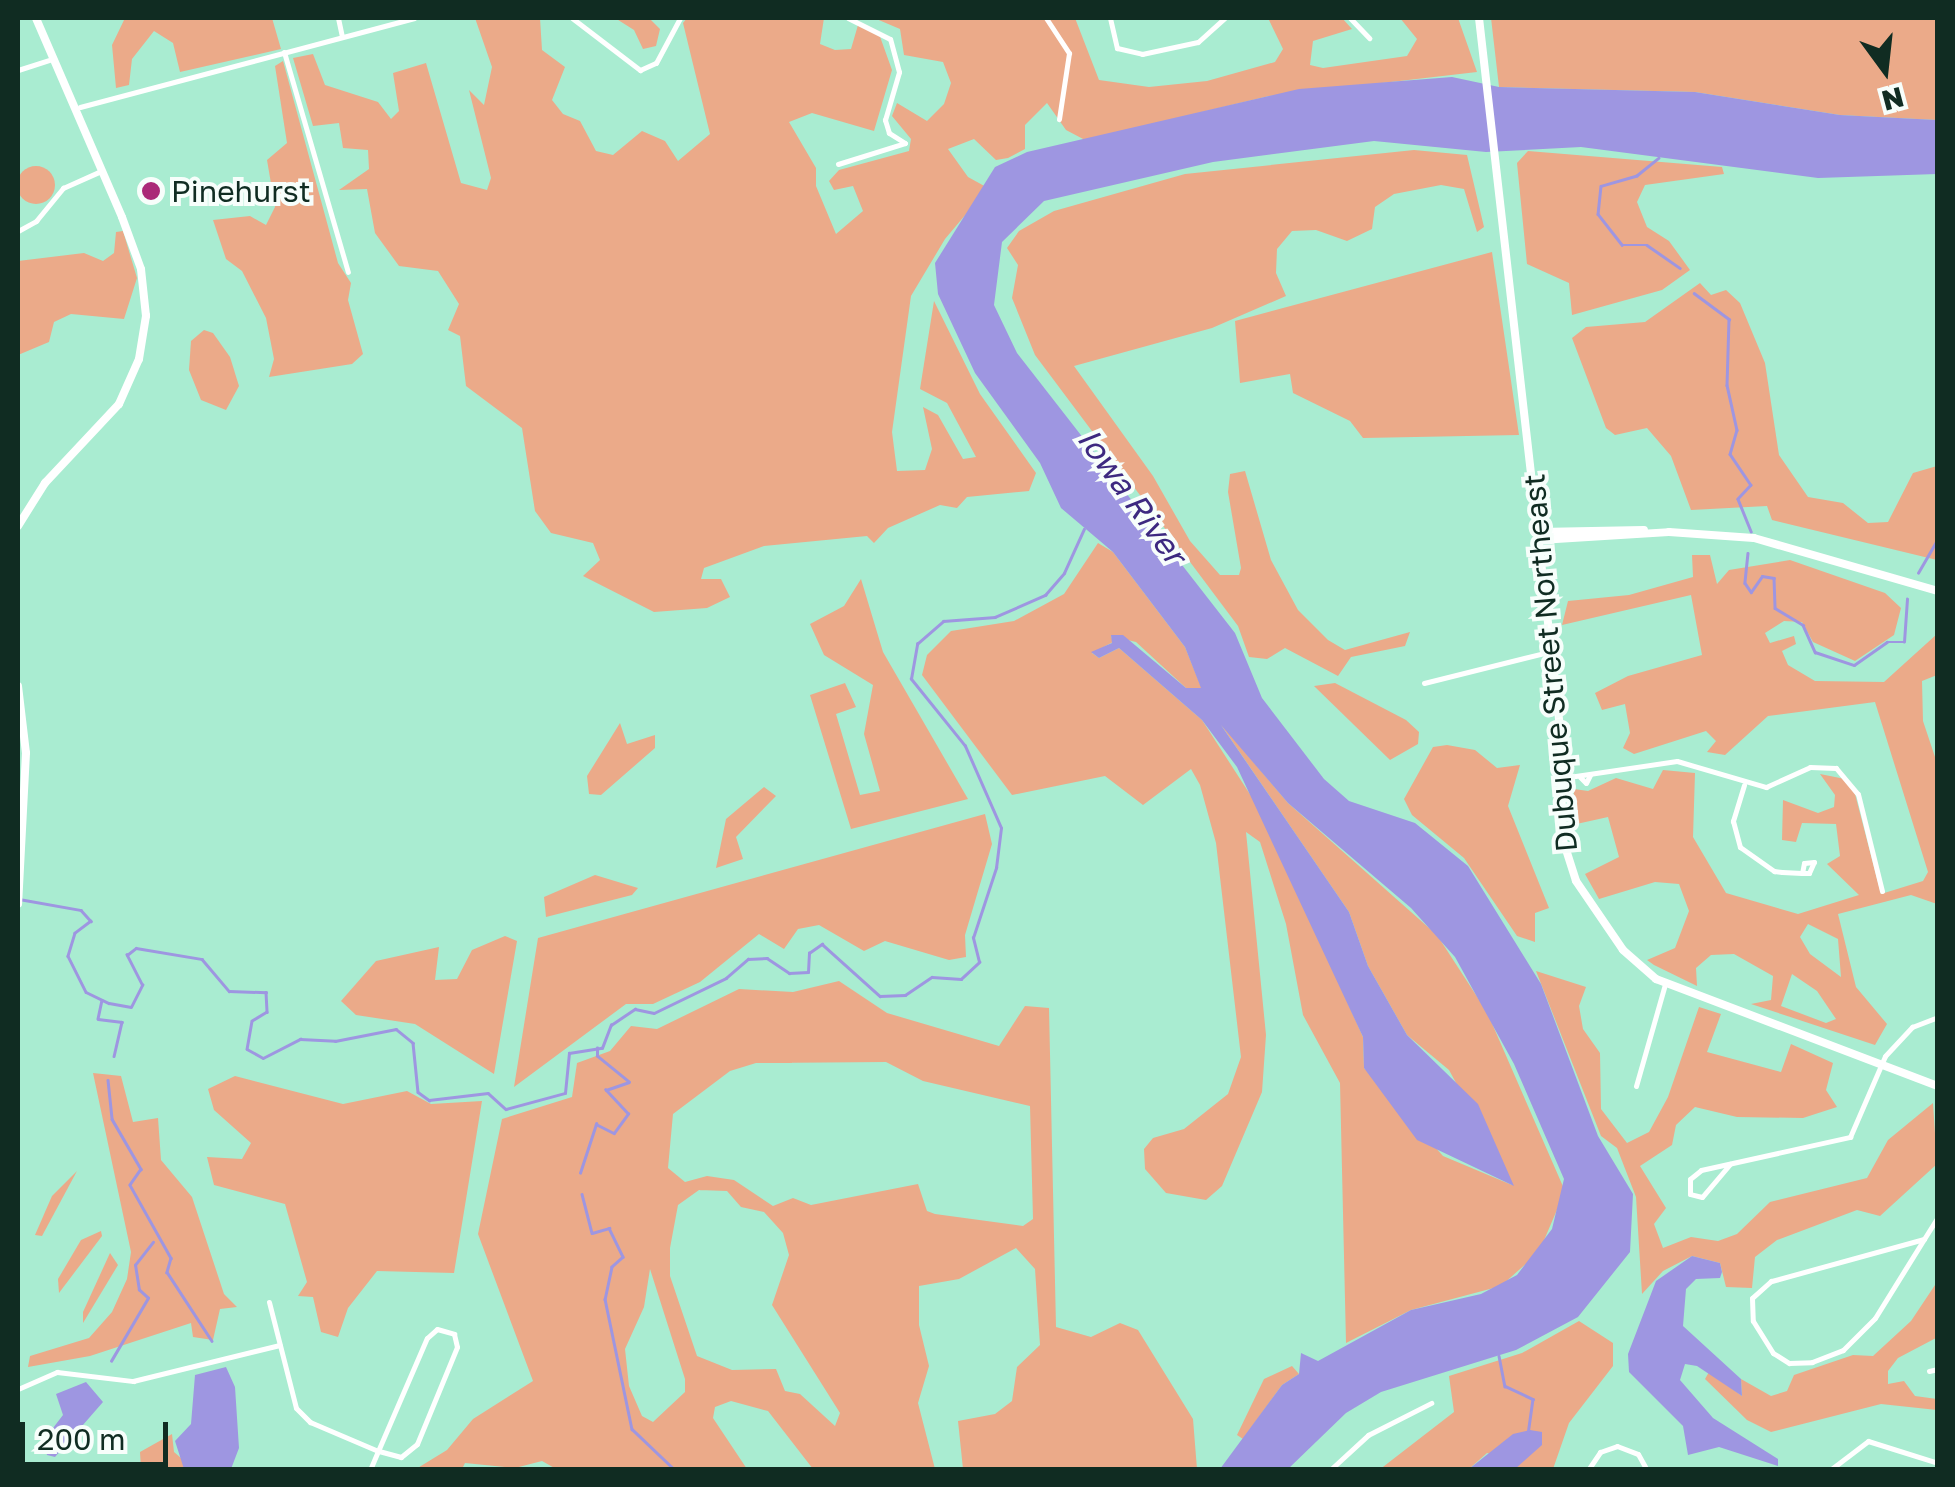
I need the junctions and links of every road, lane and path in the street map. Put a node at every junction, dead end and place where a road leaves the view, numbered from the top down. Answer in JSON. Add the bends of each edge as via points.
{"nodes":[{"id":1,"x":36,"y":18,"type":"edge"},
{"id":2,"x":338,"y":18,"type":"edge"},
{"id":3,"x":414,"y":18,"type":"edge"},
{"id":4,"x":572,"y":18,"type":"edge"},
{"id":5,"x":680,"y":18,"type":"edge"},
{"id":6,"x":848,"y":18,"type":"edge"},
{"id":7,"x":1046,"y":18,"type":"edge"},
{"id":8,"x":1110,"y":18,"type":"edge"},
{"id":9,"x":1225,"y":18,"type":"edge"},
{"id":10,"x":1350,"y":18,"type":"edge"},
{"id":11,"x":1479,"y":18,"type":"edge"},
{"id":12,"x":342,"y":36,"type":"junction"},
{"id":13,"x":1369,"y":38,"type":"dead end"},
{"id":14,"x":284,"y":52,"type":"junction"},
{"id":15,"x":56,"y":57,"type":"junction"},
{"id":16,"x":18,"y":70,"type":"edge"},
{"id":17,"x":80,"y":107,"type":"junction"},
{"id":18,"x":1059,"y":119,"type":"dead end"},
{"id":19,"x":838,"y":164,"type":"dead end"},
{"id":20,"x":104,"y":170,"type":"junction"},
{"id":21,"x":18,"y":231,"type":"edge"},
{"id":22,"x":348,"y":272,"type":"dead end"},
{"id":23,"x":18,"y":526,"type":"edge"},
{"id":24,"x":1539,"y":536,"type":"junction"},
{"id":25,"x":1938,"y":591,"type":"edge"},
{"id":26,"x":1552,"y":651,"type":"junction"},
{"id":27,"x":1424,"y":683,"type":"dead end"},
{"id":28,"x":18,"y":686,"type":"edge"},
{"id":29,"x":1562,"y":778,"type":"junction"},
{"id":30,"x":1744,"y":785,"type":"junction"},
{"id":31,"x":1802,"y":874,"type":"dead end"},
{"id":32,"x":20,"y":877,"type":"edge"},
{"id":33,"x":1882,"y":891,"type":"dead end"},
{"id":34,"x":18,"y":904,"type":"edge"},
{"id":35,"x":1665,"y":984,"type":"junction"},
{"id":36,"x":1938,"y":1018,"type":"edge"},
{"id":37,"x":1882,"y":1062,"type":"junction"},
{"id":38,"x":1636,"y":1086,"type":"dead end"},
{"id":39,"x":1938,"y":1086,"type":"edge"},
{"id":40,"x":1730,"y":1164,"type":"junction"},
{"id":41,"x":1938,"y":1216,"type":"edge"},
{"id":42,"x":1924,"y":1239,"type":"junction"},
{"id":43,"x":269,"y":1302,"type":"dead end"},
{"id":44,"x":280,"y":1344,"type":"junction"},
{"id":45,"x":1938,"y":1369,"type":"edge"},
{"id":46,"x":1928,"y":1370,"type":"dead end"},
{"id":47,"x":18,"y":1389,"type":"edge"},
{"id":48,"x":1431,"y":1402,"type":"dead end"},
{"id":49,"x":378,"y":1452,"type":"junction"},
{"id":50,"x":1938,"y":1463,"type":"edge"},
{"id":51,"x":370,"y":1470,"type":"edge"},
{"id":52,"x":1330,"y":1470,"type":"edge"},
{"id":53,"x":1588,"y":1470,"type":"edge"},
{"id":54,"x":1647,"y":1470,"type":"edge"},
{"id":55,"x":1830,"y":1470,"type":"edge"}],
"edges":[{"from":1,"to":15,"type":"main road"},
{"from":2,"to":12,"type":"street"},
{"from":3,"to":12,"type":"street"},
{"from":4,"to":5,"type":"street","via":[[640,70],[660,58]]},
{"from":6,"to":19,"type":"street","via":[[890,39],[899,72],[886,104],[889,133],[904,146]]},
{"from":7,"to":18,"type":"street","via":[[1069,50]]},
{"from":8,"to":9,"type":"street","via":[[1117,48],[1142,54],[1198,42]]},
{"from":10,"to":13,"type":"street"},
{"from":11,"to":24,"type":"main road","name":"Dubuque Street Northeast"},
{"from":12,"to":14,"type":"street"},
{"from":14,"to":17,"type":"street"},
{"from":14,"to":22,"type":"street"},
{"from":15,"to":16,"type":"street"},
{"from":15,"to":17,"type":"main road"},
{"from":17,"to":20,"type":"main road"},
{"from":20,"to":21,"type":"street","via":[[63,188],[36,221]]},
{"from":20,"to":23,"type":"main road","via":[[143,281],[139,359],[115,410],[46,483]]},
{"from":24,"to":25,"type":"main road","via":[[1668,532],[1787,544]]},
{"from":24,"to":26,"type":"main road","name":"Dubuque Street Northeast"},
{"from":26,"to":27,"type":"street"},
{"from":26,"to":29,"type":"main road","name":"Dubuque Street Northeast"},
{"from":28,"to":32,"type":"main road","via":[[26,753]]},
{"from":29,"to":30,"type":"street","via":[[1684,761]]},
{"from":29,"to":35,"type":"main road","name":"Dubuque Street Northeast","via":[[1562,837],[1576,881],[1629,956]]},
{"from":30,"to":31,"type":"street","via":[[1734,822],[1740,847],[1767,868]]},
{"from":30,"to":33,"type":"street","via":[[1772,786],[1816,766],[1841,771],[1858,794]]},
{"from":32,"to":34,"type":"main road"},
{"from":35,"to":37,"type":"main road","name":"Dubuque Street Northeast"},
{"from":35,"to":38,"type":"street"},
{"from":36,"to":37,"type":"street","via":[[1905,1032]]},
{"from":37,"to":39,"type":"main road","name":"Dubuque Street Northeast"},
{"from":37,"to":40,"type":"street","via":[[1850,1137]]},
{"from":40,"to":40,"type":"street","via":[[1694,1175],[1690,1194],[1702,1196],[1716,1172]]},
{"from":41,"to":42,"type":"street"},
{"from":42,"to":42,"type":"street","via":[[1867,1329],[1835,1354],[1784,1361],[1753,1321],[1752,1298],[1771,1281]]},
{"from":43,"to":44,"type":"street"},
{"from":44,"to":47,"type":"street","via":[[134,1381],[57,1372]]},
{"from":44,"to":49,"type":"street","via":[[302,1416]]},
{"from":45,"to":46,"type":"street"},
{"from":48,"to":52,"type":"street","via":[[1368,1435]]},
{"from":49,"to":49,"type":"street","via":[[428,1338],[437,1329],[450,1331],[458,1347],[415,1448],[402,1457]]},
{"from":49,"to":51,"type":"street"},
{"from":50,"to":55,"type":"street","via":[[1868,1441]]},
{"from":53,"to":54,"type":"street","via":[[1600,1452],[1617,1446],[1638,1454]]}]}
